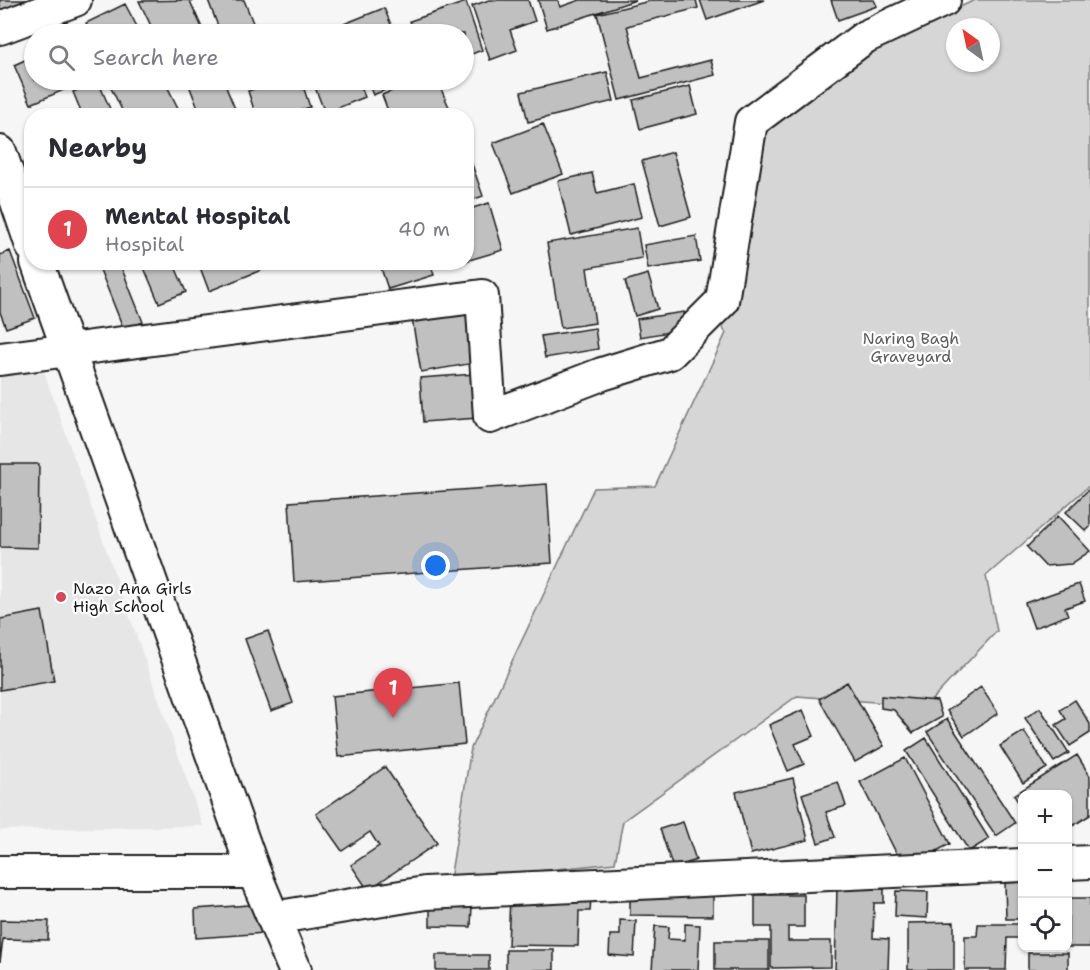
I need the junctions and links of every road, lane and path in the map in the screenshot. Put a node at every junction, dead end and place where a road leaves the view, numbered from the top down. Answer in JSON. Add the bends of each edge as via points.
{"nodes":[{"id":1,"x":75,"y":0,"type":"edge"},
{"id":2,"x":944,"y":0,"type":"edge"},
{"id":3,"x":0,"y":28,"type":"edge"},
{"id":4,"x":0,"y":152,"type":"edge"},
{"id":5,"x":24,"y":222,"type":"edge"},
{"id":6,"x":40,"y":270,"type":"edge"},
{"id":7,"x":66,"y":350,"type":"junction"},
{"id":8,"x":0,"y":359,"type":"edge"},
{"id":9,"x":1090,"y":862,"type":"edge"},
{"id":10,"x":1072,"y":863,"type":"edge"},
{"id":11,"x":1018,"y":865,"type":"edge"},
{"id":12,"x":0,"y":872,"type":"edge"},
{"id":13,"x":254,"y":872,"type":"junction"},
{"id":14,"x":273,"y":918,"type":"junction"},
{"id":15,"x":295,"y":970,"type":"edge"}],
"edges":[{"from":1,"to":3,"type":"street"},
{"from":2,"to":7,"type":"street","via":[[865,37],[751,122],[722,301],[670,353],[490,417],[482,296]]},
{"from":4,"to":5,"type":"street"},
{"from":6,"to":7,"type":"street"},
{"from":7,"to":8,"type":"street"},
{"from":7,"to":13,"type":"street"},
{"from":9,"to":10,"type":"street"},
{"from":11,"to":14,"type":"street","via":[[425,893]]},
{"from":12,"to":13,"type":"street"},
{"from":13,"to":14,"type":"street"},
{"from":14,"to":15,"type":"street"}]}
